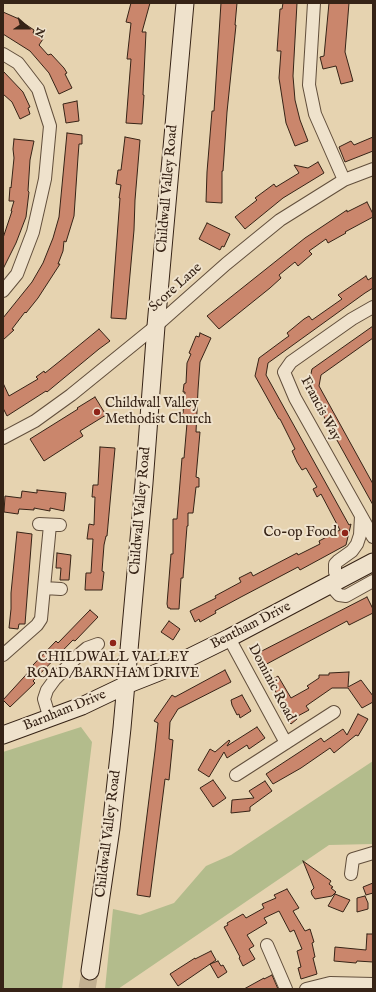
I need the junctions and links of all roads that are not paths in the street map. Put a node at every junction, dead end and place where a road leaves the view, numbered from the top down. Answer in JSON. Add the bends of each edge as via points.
{"nodes":[{"id":1,"x":185,"y":3,"type":"edge"},
{"id":2,"x":314,"y":3,"type":"edge"},
{"id":3,"x":3,"y":54,"type":"edge"},
{"id":4,"x":373,"y":169,"type":"edge"},
{"id":5,"x":344,"y":180,"type":"junction"},
{"id":6,"x":3,"y":291,"type":"edge"},
{"id":7,"x":373,"y":307,"type":"edge"},
{"id":8,"x":156,"y":326,"type":"junction"},
{"id":9,"x":3,"y":438,"type":"edge"},
{"id":10,"x":361,"y":516,"type":"junction"},
{"id":11,"x":373,"y":522,"type":"edge"},
{"id":12,"x":49,"y":525,"type":"dead end"},
{"id":13,"x":373,"y":537,"type":"edge"},
{"id":14,"x":372,"y":564,"type":"edge"},
{"id":15,"x":373,"y":581,"type":"edge"},
{"id":16,"x":335,"y":582,"type":"junction"},
{"id":17,"x":44,"y":588,"type":"junction"},
{"id":18,"x":61,"y":589,"type":"dead end"},
{"id":19,"x":229,"y":638,"type":"junction"},
{"id":20,"x":98,"y":644,"type":"dead end"},
{"id":21,"x":3,"y":655,"type":"edge"},
{"id":22,"x":126,"y":685,"type":"junction"},
{"id":23,"x":334,"y":712,"type":"dead end"},
{"id":24,"x":50,"y":719,"type":"junction"},
{"id":25,"x":3,"y":735,"type":"edge"},
{"id":26,"x":286,"y":743,"type":"junction"},
{"id":27,"x":236,"y":775,"type":"dead end"},
{"id":28,"x":373,"y":853,"type":"edge"},
{"id":29,"x":351,"y":874,"type":"dead end"},
{"id":30,"x":267,"y":945,"type":"dead end"},
{"id":31,"x":90,"y":971,"type":"tunnel mouth"},
{"id":32,"x":373,"y":984,"type":"edge"},
{"id":33,"x":286,"y":989,"type":"edge"},
{"id":34,"x":306,"y":989,"type":"edge"}],
"edges":[{"from":1,"to":8,"type":"main road","name":"Childwall Valley Road"},
{"from":2,"to":5,"type":"street","via":[[309,85],[315,114]]},
{"from":3,"to":6,"type":"street","via":[[18,63],[38,89],[50,126],[45,180],[33,232],[17,274]]},
{"from":4,"to":5,"type":"street","name":"Score Lane"},
{"from":5,"to":8,"type":"street","name":"Score Lane","via":[[280,220]]},
{"from":7,"to":10,"type":"street","name":"Francis Way","via":[[291,362],[284,372],[295,398]]},
{"from":8,"to":9,"type":"street","name":"Score Lane","via":[[53,409]]},
{"from":8,"to":22,"type":"main road","name":"Childwall Valley Road"},
{"from":10,"to":11,"type":"street"},
{"from":10,"to":13,"type":"street","name":"Francis Way"},
{"from":10,"to":16,"type":"street","via":[[357,544],[335,564]]},
{"from":12,"to":17,"type":"street"},
{"from":14,"to":16,"type":"main road","name":"Bentham Drive"},
{"from":15,"to":16,"type":"street","via":[[346,596],[340,595]]},
{"from":16,"to":19,"type":"main road","name":"Bentham Drive"},
{"from":17,"to":18,"type":"street"},
{"from":17,"to":21,"type":"street","via":[[40,621]]},
{"from":19,"to":22,"type":"main road","name":"Bentham Drive","via":[[164,670]]},
{"from":19,"to":26,"type":"street","name":"Dominic Road"},
{"from":20,"to":24,"type":"street","via":[[81,652],[47,690],[44,699]]},
{"from":22,"to":24,"type":"main road","name":"Barnham Drive"},
{"from":22,"to":31,"type":"main road","name":"Childwall Valley Road","via":[[111,828]]},
{"from":23,"to":26,"type":"street"},
{"from":24,"to":25,"type":"main road","name":"Barnham Drive"},
{"from":26,"to":27,"type":"street"},
{"from":28,"to":29,"type":"street","via":[[353,859]]},
{"from":30,"to":33,"type":"street"},
{"from":32,"to":34,"type":"street","via":[[330,983]]}]}
